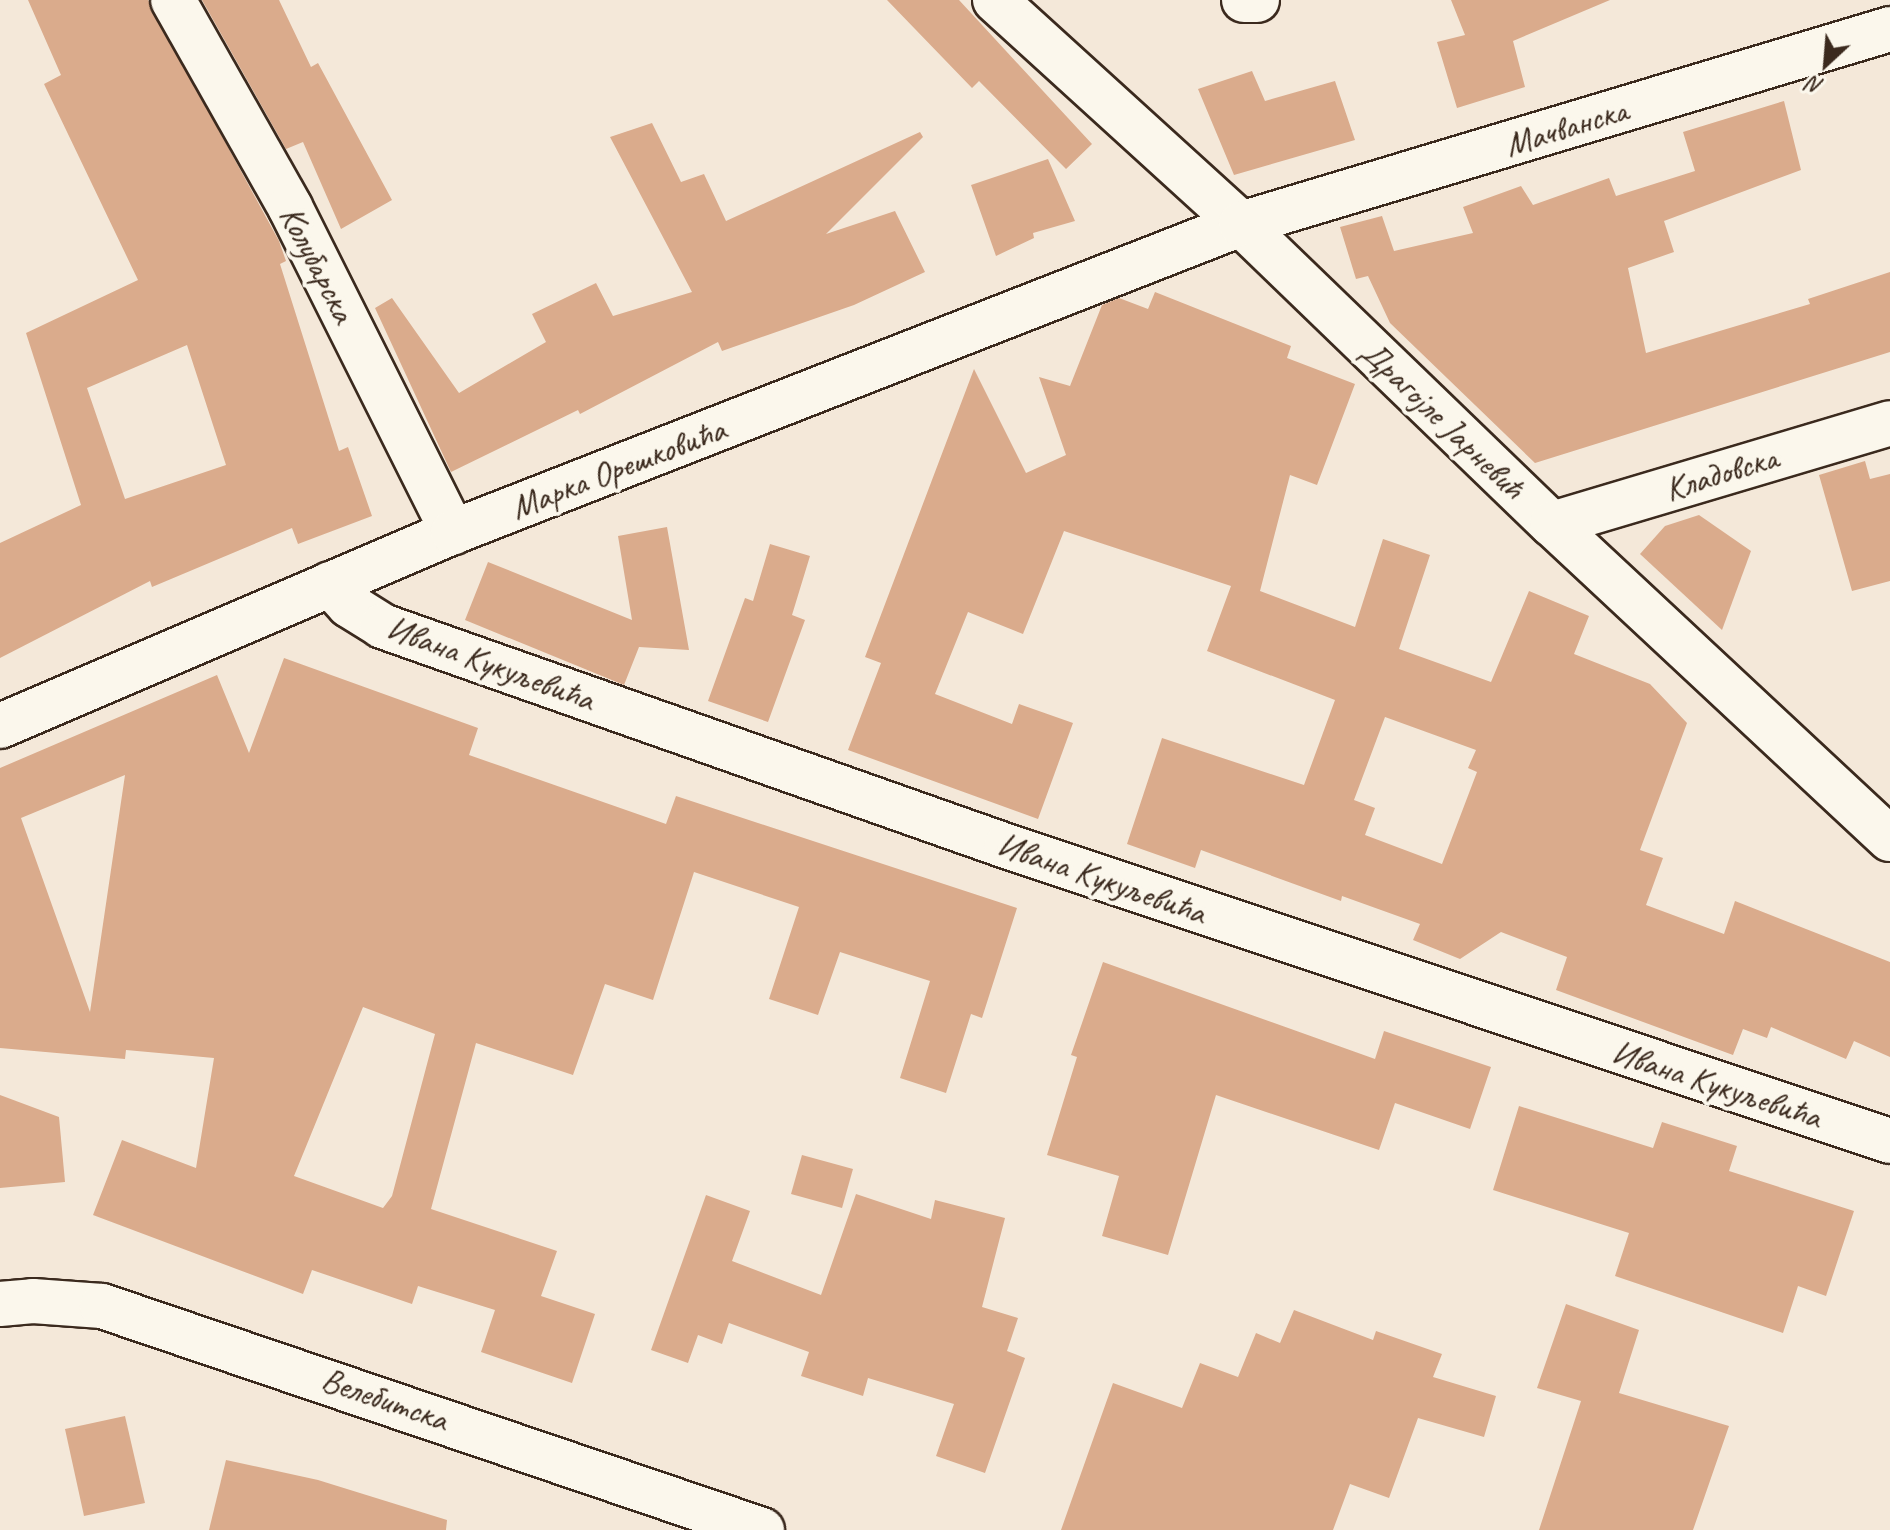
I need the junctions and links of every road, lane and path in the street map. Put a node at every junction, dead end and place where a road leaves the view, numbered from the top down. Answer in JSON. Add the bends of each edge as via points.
{"nodes":[{"id":1,"x":173,"y":0,"type":"edge"},
{"id":2,"x":995,"y":0,"type":"edge"},
{"id":3,"x":1244,"y":0,"type":"edge"},
{"id":4,"x":1257,"y":0,"type":"edge"},
{"id":5,"x":1890,"y":29,"type":"edge"},
{"id":6,"x":1241,"y":224,"type":"junction"},
{"id":7,"x":1890,"y":423,"type":"edge"},
{"id":8,"x":1552,"y":524,"type":"junction"},
{"id":9,"x":453,"y":532,"type":"junction"},
{"id":10,"x":330,"y":584,"type":"junction"},
{"id":11,"x":0,"y":726,"type":"edge"},
{"id":12,"x":1890,"y":839,"type":"edge"},
{"id":13,"x":1890,"y":1141,"type":"edge"},
{"id":14,"x":0,"y":1304,"type":"edge"},
{"id":15,"x":762,"y":1530,"type":"edge"}],
"edges":[{"from":1,"to":9,"type":"street","name":"Колубарска","via":[[290,207]]},
{"from":2,"to":6,"type":"street","name":"Драгојле Јарневић"},
{"from":3,"to":4,"type":"street"},
{"from":5,"to":6,"type":"street","name":"Мачванска"},
{"from":6,"to":8,"type":"street","name":"Драгојле Јарневић"},
{"from":6,"to":9,"type":"street","name":"Марка Орешковића"},
{"from":7,"to":8,"type":"street","name":"Кладовска"},
{"from":8,"to":12,"type":"street","name":"Драгојле Јарневић"},
{"from":9,"to":10,"type":"street","name":"Марка Орешковића"},
{"from":10,"to":11,"type":"street","name":"Марка Орешковића"},
{"from":10,"to":13,"type":"street","name":"Ивана Кукуљевића","via":[[349,605],[382,626],[1006,846]]},
{"from":14,"to":15,"type":"street","name":"Велебитска","via":[[102,1306]]}]}
